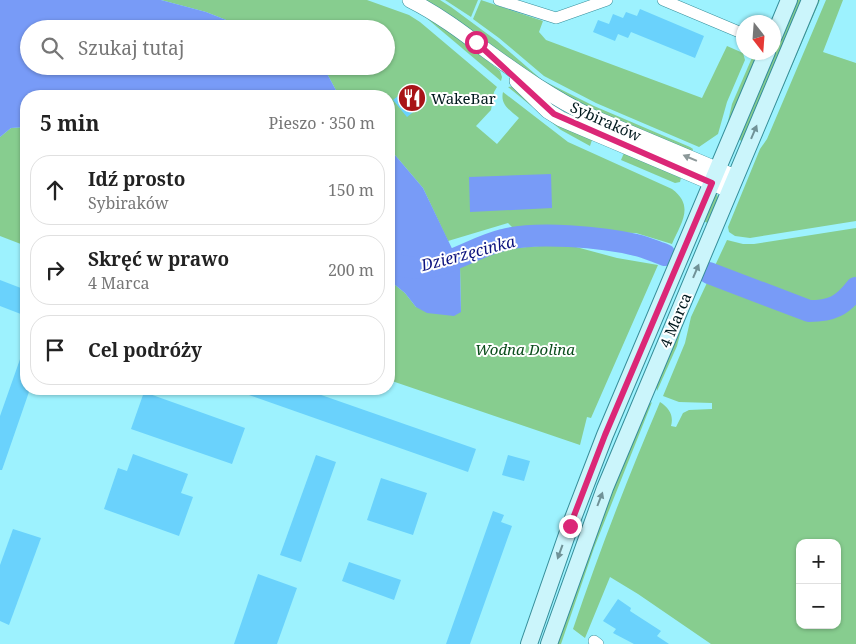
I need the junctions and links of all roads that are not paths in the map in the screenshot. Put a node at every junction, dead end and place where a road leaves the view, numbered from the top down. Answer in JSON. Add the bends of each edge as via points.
{"nodes":[{"id":1,"x":410,"y":0,"type":"edge"},
{"id":2,"x":499,"y":0,"type":"edge"},
{"id":3,"x":607,"y":0,"type":"edge"},
{"id":4,"x":663,"y":0,"type":"edge"},
{"id":5,"x":789,"y":0,"type":"edge"},
{"id":6,"x":810,"y":0,"type":"edge"},
{"id":7,"x":781,"y":19,"type":"edge"},
{"id":8,"x":736,"y":31,"type":"edge"},
{"id":9,"x":764,"y":60,"type":"edge"},
{"id":10,"x":714,"y":176,"type":"junction"},
{"id":11,"x":732,"y":184,"type":"junction"},
{"id":12,"x":529,"y":644,"type":"edge"},
{"id":13,"x":549,"y":644,"type":"edge"}],
"edges":[{"from":1,"to":10,"type":"street","name":"Sybiraków","via":[[450,23],[486,50],[554,114]]},
{"from":2,"to":3,"type":"street","via":[[556,18]]},
{"from":4,"to":8,"type":"street"},
{"from":5,"to":7,"type":"main road"},
{"from":11,"to":6,"type":"main road","name":"4 Marca","one_way":true},
{"from":9,"to":10,"type":"main road","name":"4 Marca"},
{"from":10,"to":11,"type":"street","name":"Sybiraków"},
{"from":10,"to":12,"type":"main road","name":"4 Marca","one_way":true,"via":[[586,482]]},
{"from":13,"to":11,"type":"main road","name":"4 Marca","one_way":true,"via":[[605,488]]}]}
